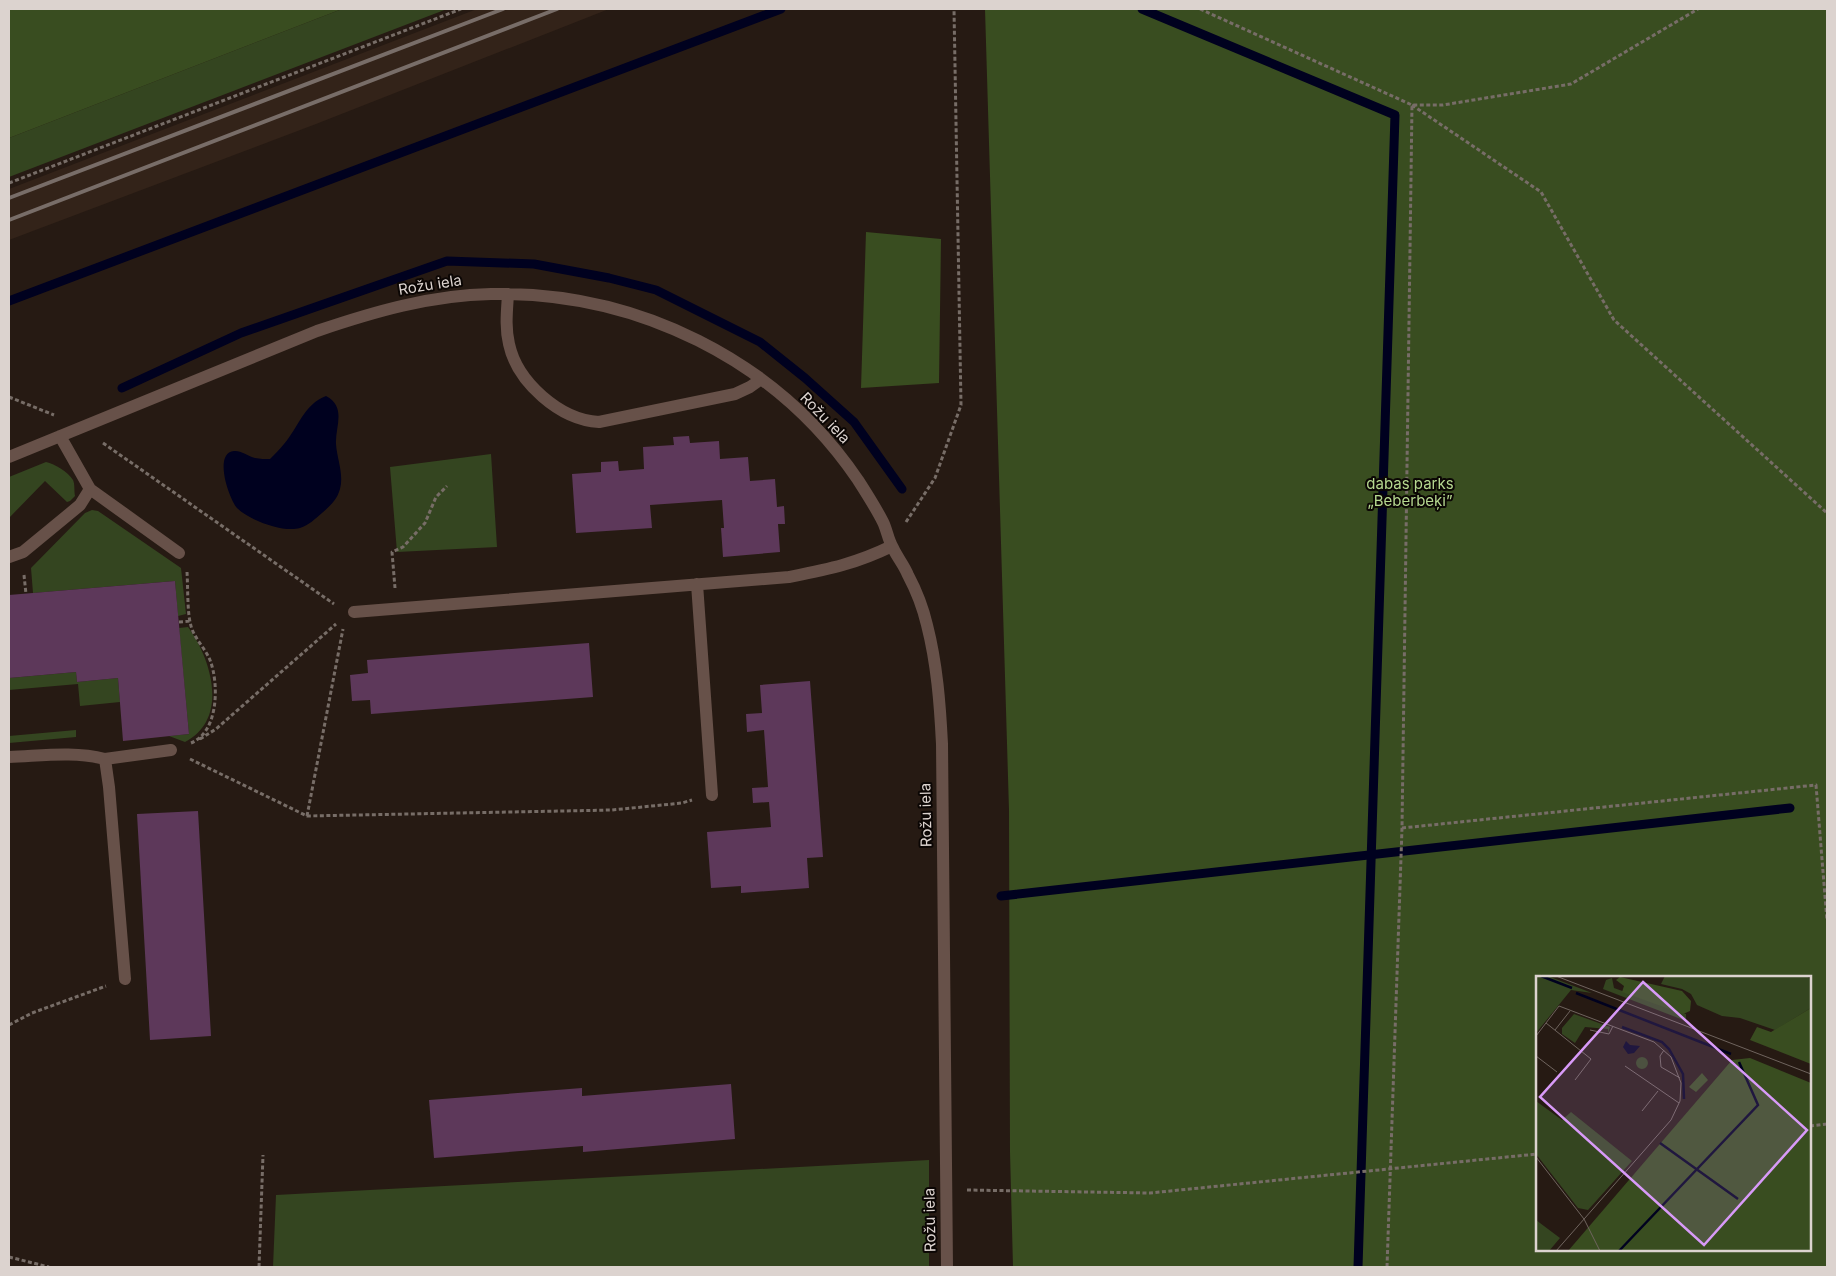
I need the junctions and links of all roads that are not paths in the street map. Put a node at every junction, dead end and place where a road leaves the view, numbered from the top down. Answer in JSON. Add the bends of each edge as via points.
{"nodes":[{"id":1,"x":508,"y":294,"type":"junction"},
{"id":2,"x":761,"y":379,"type":"junction"},
{"id":3,"x":60,"y":436,"type":"junction"},
{"id":4,"x":9,"y":457,"type":"edge"},
{"id":5,"x":90,"y":489,"type":"junction"},
{"id":6,"x":892,"y":546,"type":"junction"},
{"id":7,"x":179,"y":553,"type":"road end"},
{"id":8,"x":9,"y":557,"type":"edge"},
{"id":9,"x":697,"y":584,"type":"junction"},
{"id":10,"x":350,"y":615,"type":"road end"},
{"id":11,"x":171,"y":750,"type":"road end"},
{"id":12,"x":9,"y":757,"type":"edge"},
{"id":13,"x":105,"y":759,"type":"junction"},
{"id":14,"x":712,"y":795,"type":"road end"},
{"id":15,"x":125,"y":979,"type":"road end"},
{"id":16,"x":947,"y":1267,"type":"edge"}],
"edges":[{"from":1,"to":2,"type":"street","name":"Rožu iela","via":[[537,294],[592,302],[644,316],[694,337]]},
{"from":1,"to":2,"type":"street","via":[[506,323],[515,362],[528,382],[543,396],[579,419],[599,422],[726,396]]},
{"from":1,"to":3,"type":"street","name":"Rožu iela","via":[[450,297],[359,316]]},
{"from":2,"to":6,"type":"street","name":"Rožu iela","via":[[794,407],[836,451],[876,509]]},
{"from":3,"to":4,"type":"street","name":"Rožu iela"},
{"from":3,"to":5,"type":"street"},
{"from":5,"to":7,"type":"street"},
{"from":5,"to":8,"type":"street","via":[[80,506],[23,552]]},
{"from":6,"to":9,"type":"street","via":[[865,559],[790,577]]},
{"from":6,"to":16,"type":"street","name":"Rožu iela","via":[[908,573],[927,623],[939,695]]},
{"from":9,"to":10,"type":"street","via":[[397,608]]},
{"from":9,"to":14,"type":"street"},
{"from":11,"to":13,"type":"street"},
{"from":12,"to":13,"type":"street","via":[[65,754]]},
{"from":13,"to":15,"type":"street"}]}
